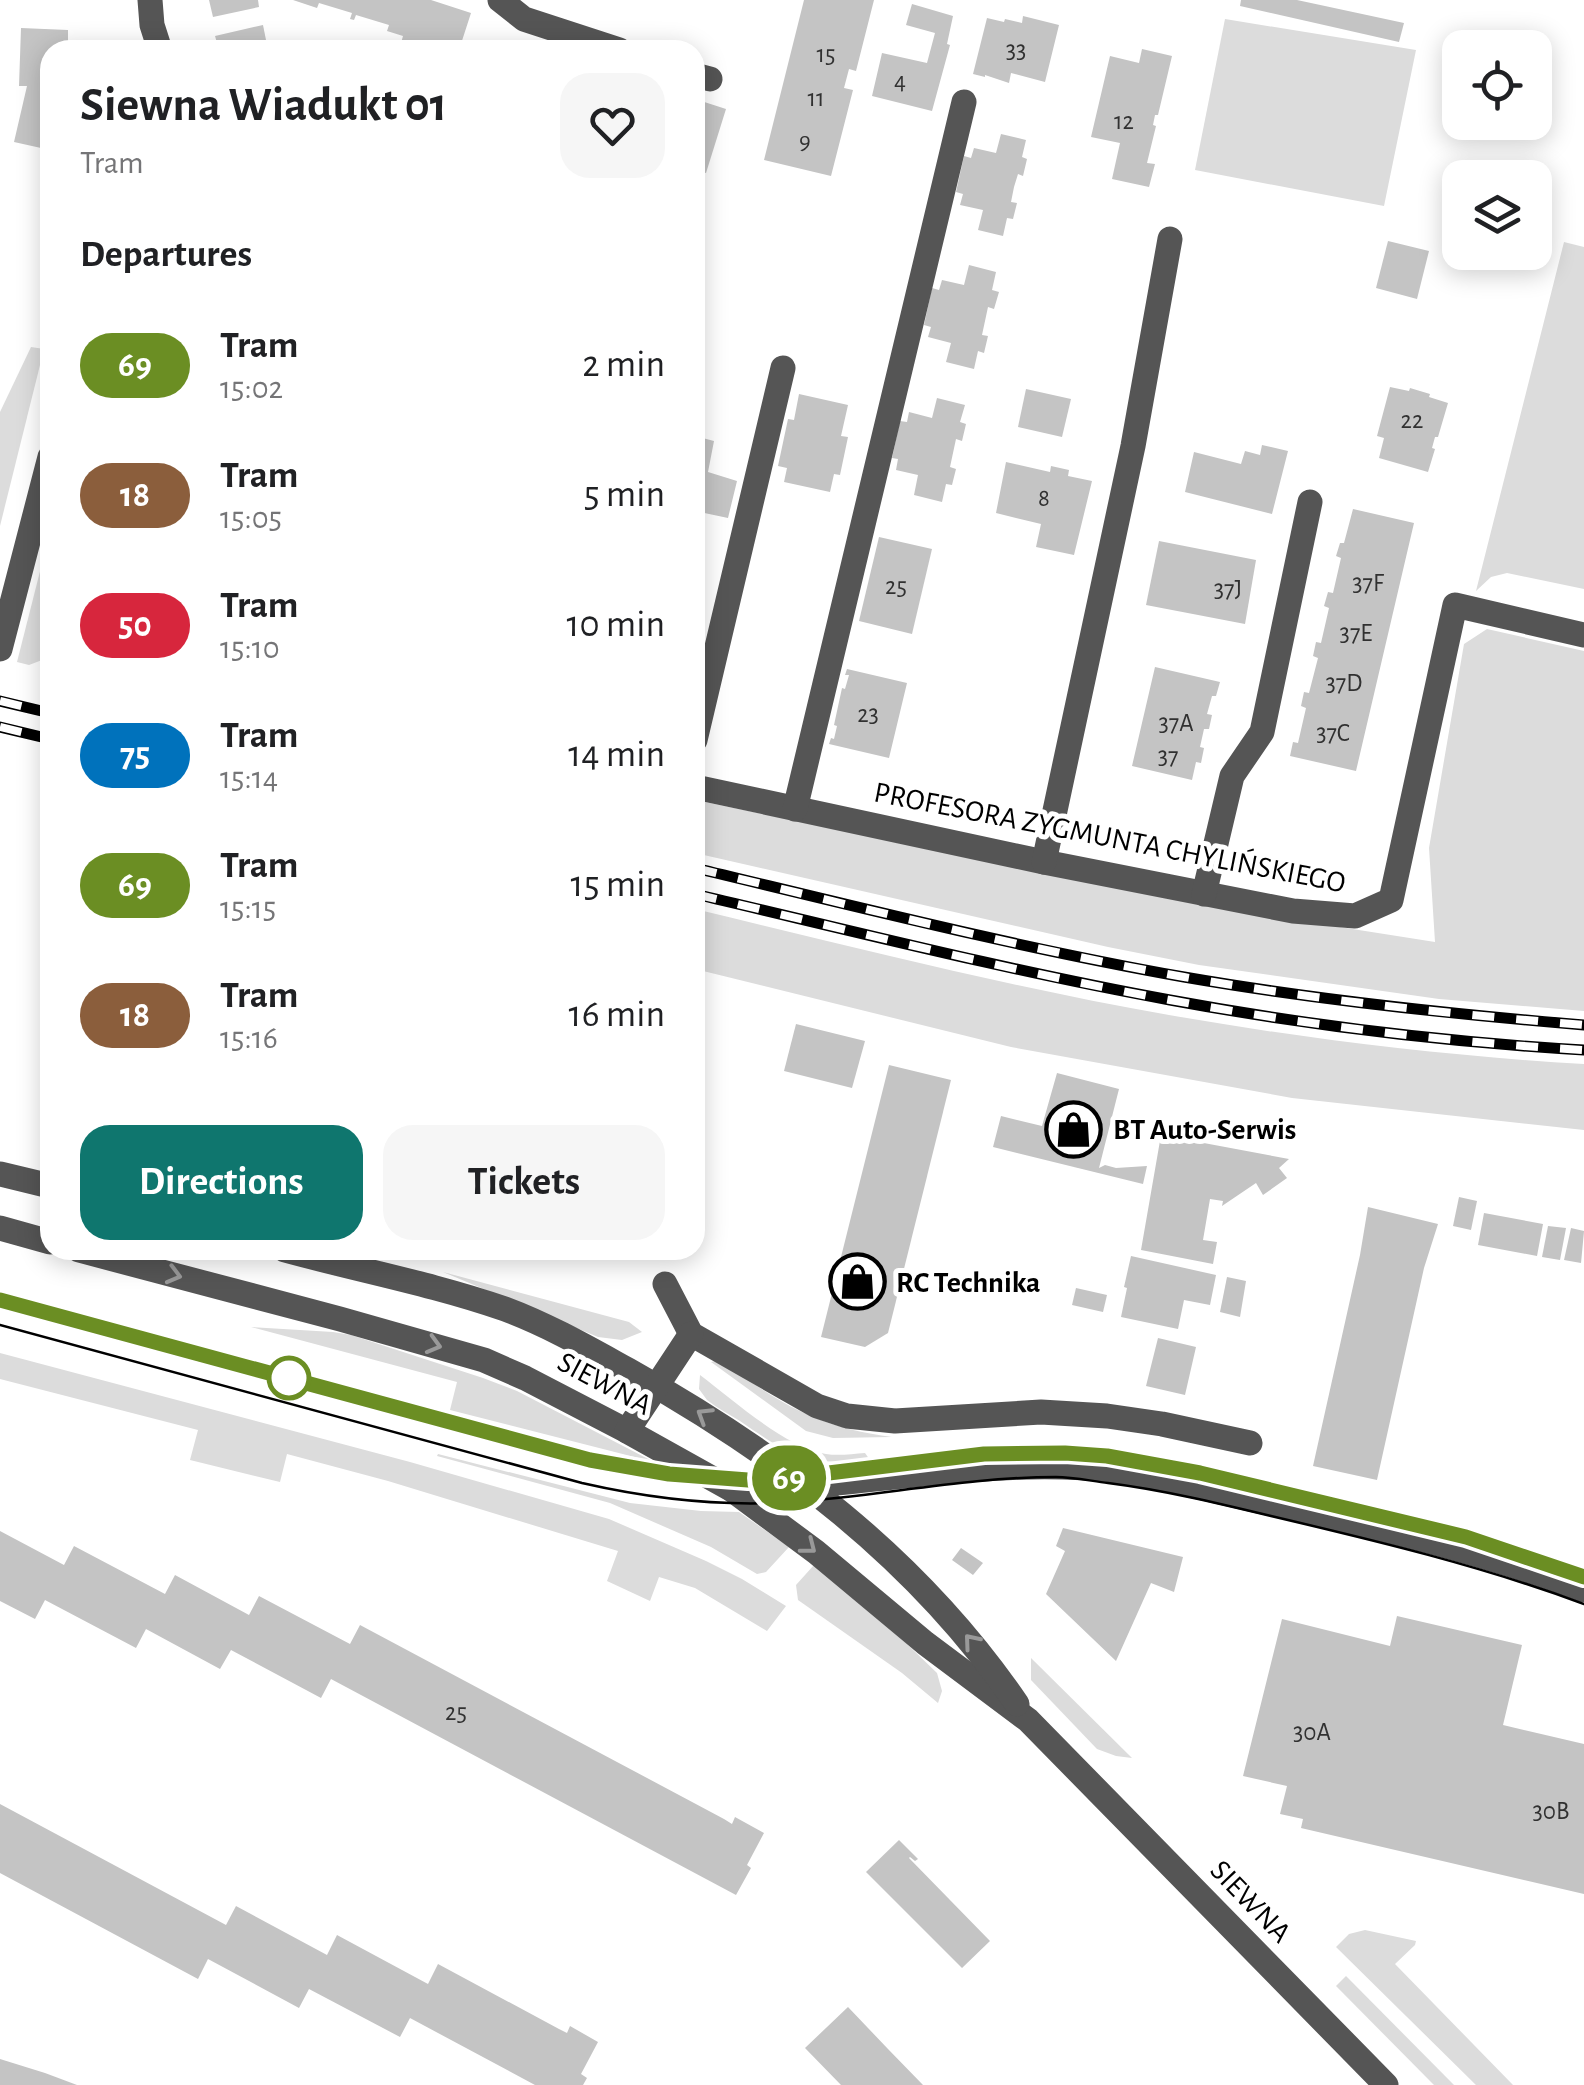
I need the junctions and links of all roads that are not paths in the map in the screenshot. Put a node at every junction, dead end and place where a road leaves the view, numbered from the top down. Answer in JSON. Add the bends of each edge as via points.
{"nodes":[{"id":1,"x":500,"y":0,"type":"edge"},
{"id":2,"x":588,"y":40,"type":"edge"},
{"id":3,"x":964,"y":102,"type":"dead end"},
{"id":4,"x":1170,"y":239,"type":"dead end"},
{"id":5,"x":783,"y":368,"type":"dead end"},
{"id":6,"x":40,"y":495,"type":"edge"},
{"id":7,"x":1310,"y":502,"type":"dead end"},
{"id":8,"x":1584,"y":636,"type":"edge"},
{"id":9,"x":0,"y":649,"type":"edge"},
{"id":10,"x":705,"y":698,"type":"edge"},
{"id":11,"x":705,"y":790,"type":"edge"},
{"id":12,"x":795,"y":809,"type":"junction"},
{"id":13,"x":1044,"y":862,"type":"junction"},
{"id":14,"x":1204,"y":894,"type":"junction"},
{"id":15,"x":0,"y":1174,"type":"edge"},
{"id":16,"x":40,"y":1184,"type":"edge"},
{"id":17,"x":0,"y":1228,"type":"edge"},
{"id":18,"x":40,"y":1239,"type":"edge"},
{"id":19,"x":118,"y":1260,"type":"edge"},
{"id":20,"x":326,"y":1260,"type":"edge"},
{"id":21,"x":665,"y":1284,"type":"dead end"},
{"id":22,"x":691,"y":1334,"type":"junction"},
{"id":23,"x":656,"y":1386,"type":"junction"},
{"id":24,"x":628,"y":1431,"type":"junction"},
{"id":25,"x":1250,"y":1444,"type":"dead end"},
{"id":26,"x":808,"y":1487,"type":"junction"},
{"id":27,"x":730,"y":1490,"type":"junction"},
{"id":28,"x":1584,"y":1590,"type":"edge"},
{"id":29,"x":1028,"y":1720,"type":"junction"},
{"id":30,"x":1386,"y":2085,"type":"edge"}],
"edges":[{"from":1,"to":2,"type":"street","via":[[524,19]]},
{"from":3,"to":12,"type":"street"},
{"from":4,"to":13,"type":"street"},
{"from":5,"to":10,"type":"street"},
{"from":6,"to":9,"type":"street"},
{"from":7,"to":14,"type":"street","via":[[1262,732],[1232,776]]},
{"from":8,"to":14,"type":"street","name":"PROFESORA ZYGMUNTA CHYLIŃSKIEGO","via":[[1455,605],[1391,900],[1355,916]]},
{"from":11,"to":12,"type":"street","name":"PROFESORA ZYGMUNTA CHYLIŃSKIEGO"},
{"from":12,"to":13,"type":"street","name":"PROFESORA ZYGMUNTA CHYLIŃSKIEGO"},
{"from":13,"to":14,"type":"street","name":"PROFESORA ZYGMUNTA CHYLIŃSKIEGO"},
{"from":15,"to":16,"type":"street"},
{"from":17,"to":18,"type":"street"},
{"from":19,"to":24,"type":"street","name":"SIEWNA","one_way":true,"via":[[484,1360]]},
{"from":20,"to":23,"type":"street","name":"SIEWNA","via":[[506,1310]]},
{"from":21,"to":22,"type":"street"},
{"from":22,"to":23,"type":"street"},
{"from":22,"to":25,"type":"street","via":[[817,1406],[847,1416],[1107,1416]]},
{"from":23,"to":24,"type":"street"},
{"from":26,"to":23,"type":"street","name":"SIEWNA","one_way":true},
{"from":24,"to":27,"type":"street","name":"SIEWNA"},
{"from":26,"to":27,"type":"street"},
{"from":26,"to":28,"type":"street","via":[[983,1469],[1096,1468],[1407,1534]]},
{"from":29,"to":26,"type":"street","name":"SIEWNA","one_way":true,"via":[[986,1658],[921,1585]]},
{"from":27,"to":29,"type":"street","name":"SIEWNA","one_way":true},
{"from":29,"to":30,"type":"street","name":"SIEWNA"}]}
